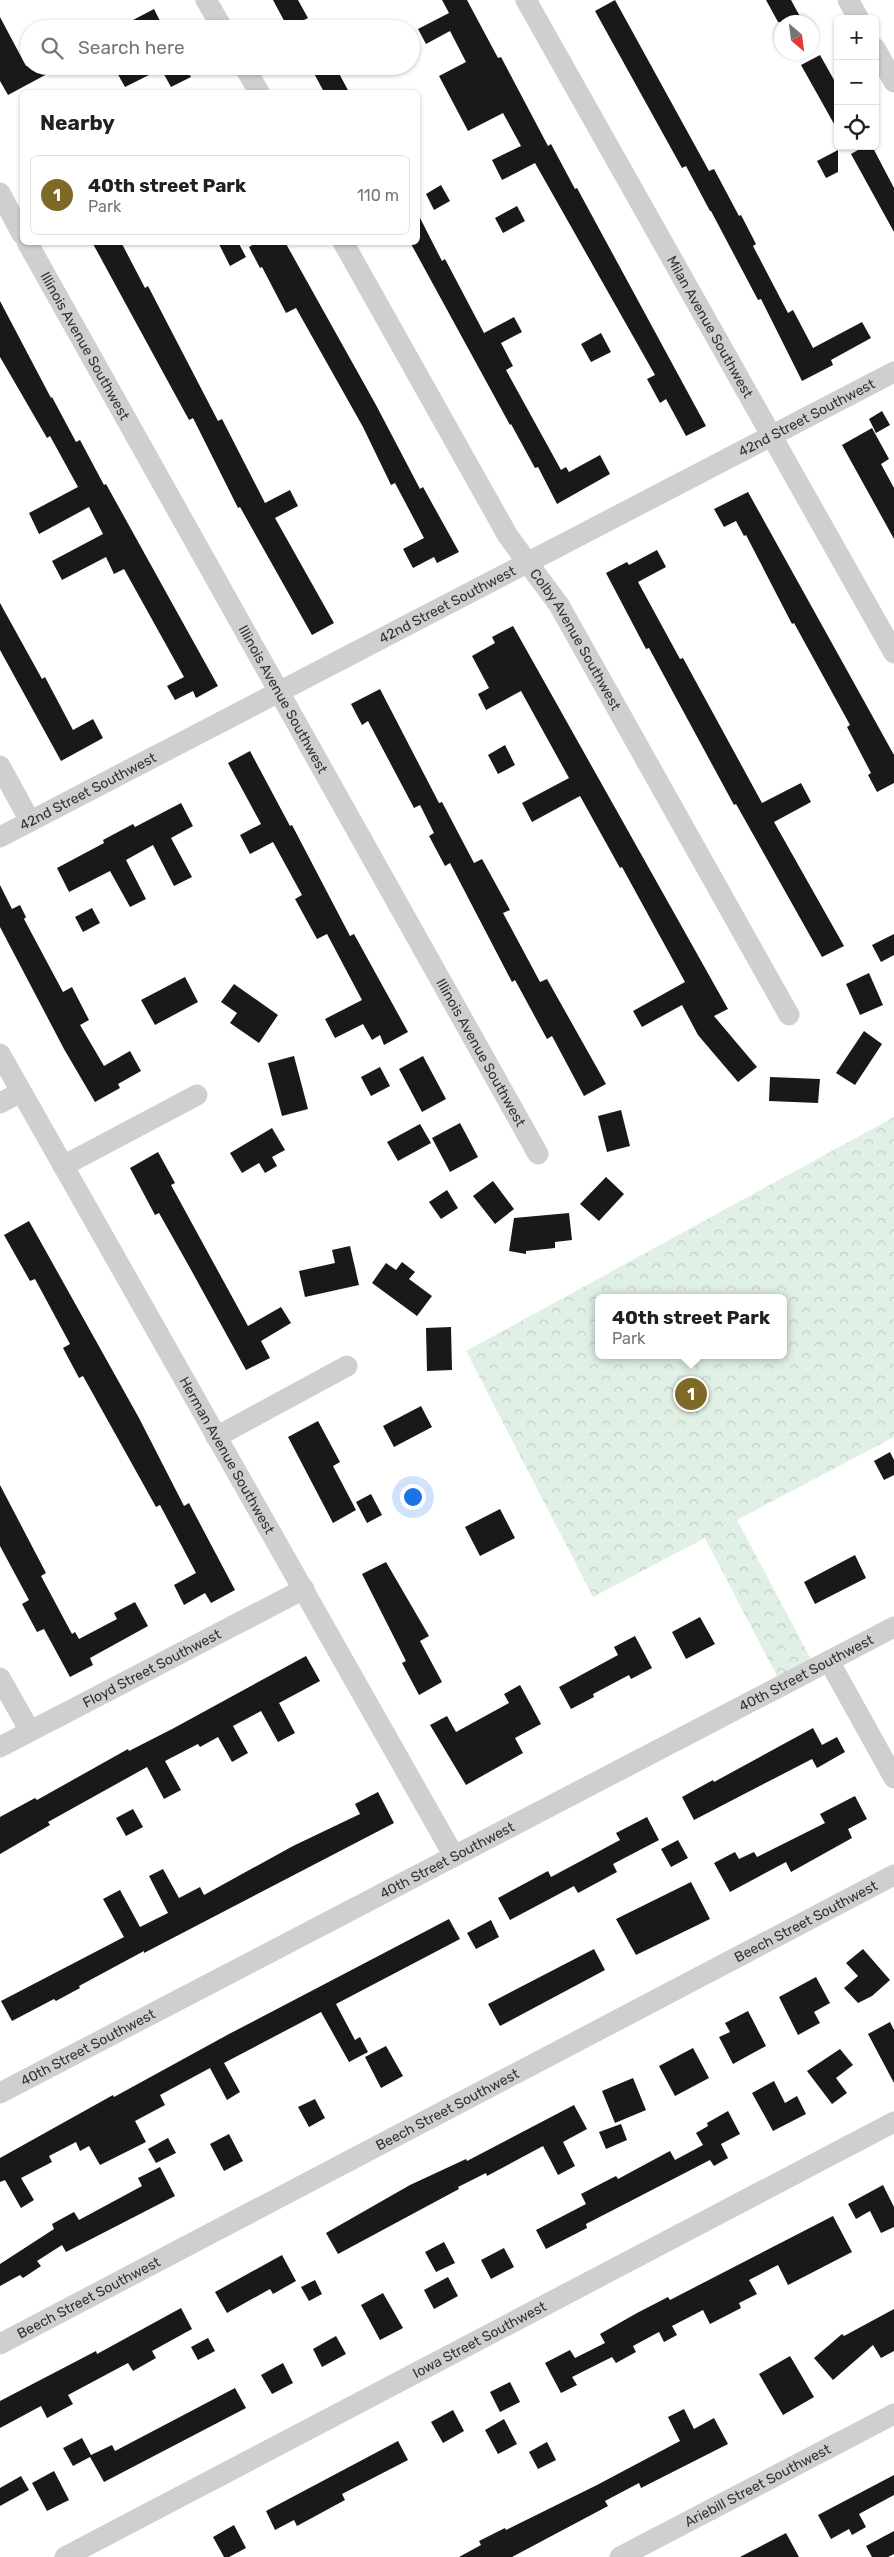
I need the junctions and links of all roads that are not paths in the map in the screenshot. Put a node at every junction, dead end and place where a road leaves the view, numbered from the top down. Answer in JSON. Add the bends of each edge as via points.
{"nodes":[{"id":1,"x":206,"y":0,"type":"edge"},
{"id":2,"x":526,"y":0,"type":"edge"},
{"id":3,"x":848,"y":0,"type":"edge"},
{"id":4,"x":857,"y":15,"type":"edge"},
{"id":5,"x":218,"y":20,"type":"edge"},
{"id":6,"x":879,"y":55,"type":"edge"},
{"id":7,"x":249,"y":75,"type":"edge"},
{"id":8,"x":894,"y":82,"type":"edge"},
{"id":9,"x":257,"y":90,"type":"edge"},
{"id":10,"x":0,"y":194,"type":"edge"},
{"id":11,"x":20,"y":230,"type":"edge"},
{"id":12,"x":30,"y":245,"type":"edge"},
{"id":13,"x":345,"y":245,"type":"edge"},
{"id":14,"x":894,"y":372,"type":"edge"},
{"id":15,"x":771,"y":436,"type":"junction"},
{"id":16,"x":529,"y":563,"type":"junction"},
{"id":17,"x":894,"y":653,"type":"edge"},
{"id":18,"x":279,"y":690,"type":"junction"},
{"id":19,"x":0,"y":766,"type":"edge"},
{"id":20,"x":30,"y":821,"type":"junction"},
{"id":21,"x":0,"y":837,"type":"edge"},
{"id":22,"x":789,"y":1014,"type":"dead end"},
{"id":23,"x":0,"y":1054,"type":"edge"},
{"id":24,"x":21,"y":1092,"type":"junction"},
{"id":25,"x":197,"y":1095,"type":"dead end"},
{"id":26,"x":0,"y":1103,"type":"edge"},
{"id":27,"x":538,"y":1154,"type":"dead end"},
{"id":28,"x":63,"y":1166,"type":"junction"},
{"id":29,"x":347,"y":1366,"type":"dead end"},
{"id":30,"x":216,"y":1437,"type":"junction"},
{"id":31,"x":304,"y":1589,"type":"junction"},
{"id":32,"x":894,"y":1627,"type":"edge"},
{"id":33,"x":829,"y":1661,"type":"junction"},
{"id":34,"x":0,"y":1678,"type":"edge"},
{"id":35,"x":30,"y":1731,"type":"junction"},
{"id":36,"x":0,"y":1746,"type":"edge"},
{"id":37,"x":894,"y":1778,"type":"edge"},
{"id":38,"x":454,"y":1856,"type":"junction"},
{"id":39,"x":894,"y":1875,"type":"edge"},
{"id":40,"x":0,"y":2093,"type":"edge"},
{"id":41,"x":894,"y":2122,"type":"edge"},
{"id":42,"x":0,"y":2344,"type":"edge"},
{"id":43,"x":894,"y":2414,"type":"edge"},
{"id":44,"x":65,"y":2557,"type":"edge"},
{"id":45,"x":620,"y":2557,"type":"edge"}],
"edges":[{"from":1,"to":5,"type":"street"},
{"from":2,"to":15,"type":"street","name":"Milan Avenue Southwest"},
{"from":3,"to":4,"type":"street"},
{"from":6,"to":8,"type":"street"},
{"from":7,"to":9,"type":"street"},
{"from":10,"to":11,"type":"street"},
{"from":12,"to":18,"type":"street","name":"Illinois Avenue Southwest"},
{"from":13,"to":16,"type":"street","name":"Colby Avenue Southwest","via":[[508,536]]},
{"from":14,"to":15,"type":"street","name":"42nd Street Southwest"},
{"from":15,"to":16,"type":"street","name":"42nd Street Southwest"},
{"from":15,"to":17,"type":"street","name":"Milan Avenue Southwest"},
{"from":16,"to":18,"type":"street","name":"42nd Street Southwest"},
{"from":16,"to":22,"type":"street","name":"Colby Avenue Southwest","via":[[560,605]]},
{"from":18,"to":20,"type":"street","name":"42nd Street Southwest"},
{"from":18,"to":27,"type":"street","name":"Illinois Avenue Southwest"},
{"from":19,"to":20,"type":"street"},
{"from":20,"to":21,"type":"street","name":"42nd Street Southwest"},
{"from":23,"to":24,"type":"street","name":"Herman Avenue Southwest"},
{"from":24,"to":26,"type":"street"},
{"from":24,"to":28,"type":"street","name":"Herman Avenue Southwest"},
{"from":25,"to":28,"type":"street"},
{"from":28,"to":30,"type":"street","name":"Herman Avenue Southwest"},
{"from":29,"to":30,"type":"street"},
{"from":30,"to":31,"type":"street","name":"Herman Avenue Southwest"},
{"from":31,"to":35,"type":"street","name":"Floyd Street Southwest"},
{"from":31,"to":38,"type":"street","name":"Herman Avenue Southwest"},
{"from":32,"to":33,"type":"street","name":"40th Street Southwest"},
{"from":33,"to":37,"type":"street"},
{"from":33,"to":38,"type":"street","name":"40th Street Southwest"},
{"from":34,"to":35,"type":"street"},
{"from":35,"to":36,"type":"street","name":"Floyd Street Southwest"},
{"from":38,"to":40,"type":"street","name":"40th Street Southwest"},
{"from":39,"to":42,"type":"street","name":"Beech Street Southwest"},
{"from":41,"to":44,"type":"street","name":"Iowa Street Southwest"},
{"from":43,"to":45,"type":"street","name":"Ariebill Street Southwest"}]}
